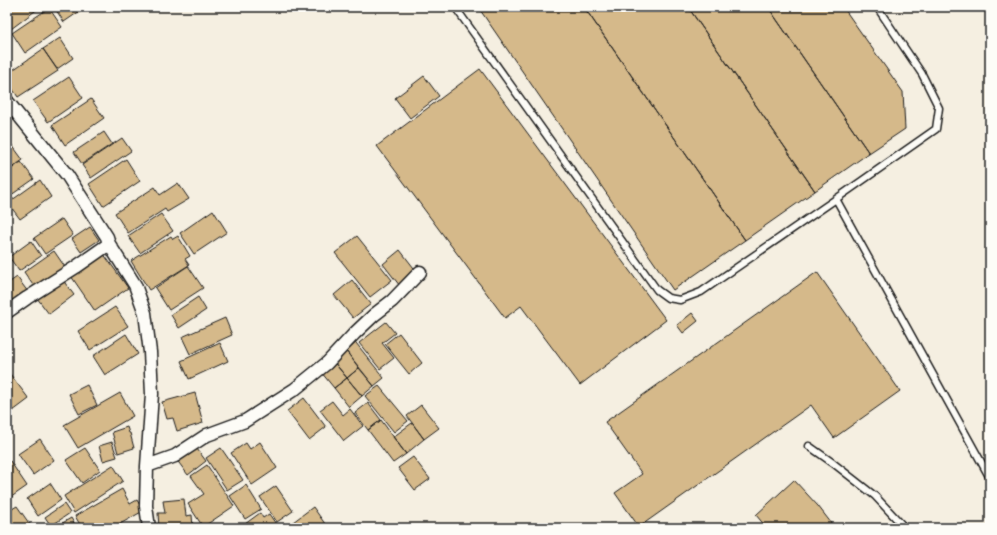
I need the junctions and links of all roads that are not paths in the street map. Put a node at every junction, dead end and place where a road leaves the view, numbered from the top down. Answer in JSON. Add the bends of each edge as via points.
{"nodes":[{"id":1,"x":455,"y":7,"type":"edge"},
{"id":2,"x":877,"y":7,"type":"edge"},
{"id":3,"x":7,"y":101,"type":"edge"},
{"id":4,"x":836,"y":199,"type":"junction"},
{"id":5,"x":109,"y":244,"type":"junction"},
{"id":6,"x":420,"y":272,"type":"dead end"},
{"id":7,"x":7,"y":312,"type":"edge"},
{"id":8,"x":809,"y":446,"type":"dead end"},
{"id":9,"x":147,"y":466,"type":"junction"},
{"id":10,"x":990,"y":478,"type":"edge"},
{"id":11,"x":149,"y":528,"type":"edge"},
{"id":12,"x":905,"y":528,"type":"edge"}],
"edges":[{"from":1,"to":4,"type":"lane","via":[[658,290],[668,298],[680,300],[701,292]]},
{"from":2,"to":4,"type":"lane","via":[[922,74],[939,108],[936,129]]},
{"from":3,"to":5,"type":"street","via":[[67,174]]},
{"from":4,"to":10,"type":"lane"},
{"from":5,"to":7,"type":"street"},
{"from":5,"to":9,"type":"street","via":[[135,285],[145,313],[152,394]]},
{"from":6,"to":9,"type":"street","via":[[326,363],[295,389],[246,421],[207,435],[175,456]]},
{"from":8,"to":12,"type":"lane","via":[[875,496]]},
{"from":9,"to":11,"type":"street","via":[[146,506]]}]}
